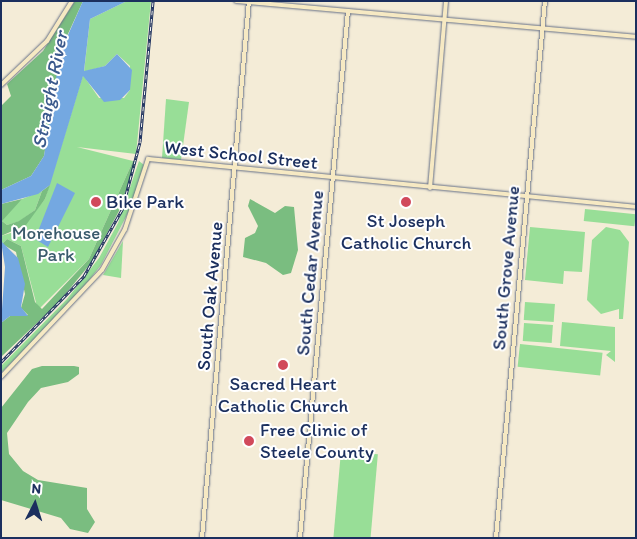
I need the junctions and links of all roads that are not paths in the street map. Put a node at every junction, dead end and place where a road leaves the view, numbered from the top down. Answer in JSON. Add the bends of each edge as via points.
{"nodes":[{"id":1,"x":72,"y":1,"type":"edge"},
{"id":2,"x":236,"y":1,"type":"edge"},
{"id":3,"x":446,"y":1,"type":"edge"},
{"id":4,"x":544,"y":1,"type":"edge"},
{"id":5,"x":249,"y":2,"type":"edge"},
{"id":6,"x":348,"y":12,"type":"junction"},
{"id":7,"x":445,"y":20,"type":"junction"},
{"id":8,"x":542,"y":29,"type":"junction"},
{"id":9,"x":636,"y":37,"type":"edge"},
{"id":10,"x":1,"y":85,"type":"edge"},
{"id":11,"x":235,"y":169,"type":"junction"},
{"id":12,"x":332,"y":179,"type":"junction"},
{"id":13,"x":430,"y":188,"type":"junction"},
{"id":14,"x":526,"y":197,"type":"junction"},
{"id":15,"x":636,"y":207,"type":"edge"},
{"id":16,"x":1,"y":377,"type":"edge"},
{"id":17,"x":202,"y":538,"type":"edge"},
{"id":18,"x":300,"y":538,"type":"edge"},
{"id":19,"x":496,"y":538,"type":"edge"}],
"edges":[{"from":1,"to":10,"type":"street","via":[[44,44]]},
{"from":2,"to":5,"type":"street"},
{"from":3,"to":7,"type":"street"},
{"from":4,"to":8,"type":"street","name":"South Grove Avenue"},
{"from":5,"to":6,"type":"street"},
{"from":5,"to":11,"type":"street","name":"South Oak Avenue"},
{"from":6,"to":7,"type":"street"},
{"from":6,"to":12,"type":"street","name":"South Cedar Avenue"},
{"from":7,"to":8,"type":"street"},
{"from":7,"to":13,"type":"street"},
{"from":8,"to":9,"type":"street"},
{"from":8,"to":14,"type":"street","name":"South Grove Avenue"},
{"from":11,"to":12,"type":"street","name":"West School Street"},
{"from":11,"to":16,"type":"street","name":"West School Street","via":[[148,159],[128,223],[102,270]]},
{"from":11,"to":17,"type":"street","name":"South Oak Avenue"},
{"from":12,"to":13,"type":"street","name":"West School Street"},
{"from":12,"to":18,"type":"street","name":"South Cedar Avenue"},
{"from":13,"to":14,"type":"street","name":"West School Street"},
{"from":14,"to":15,"type":"street","name":"West School Street"},
{"from":14,"to":19,"type":"street","name":"South Grove Avenue"}]}
